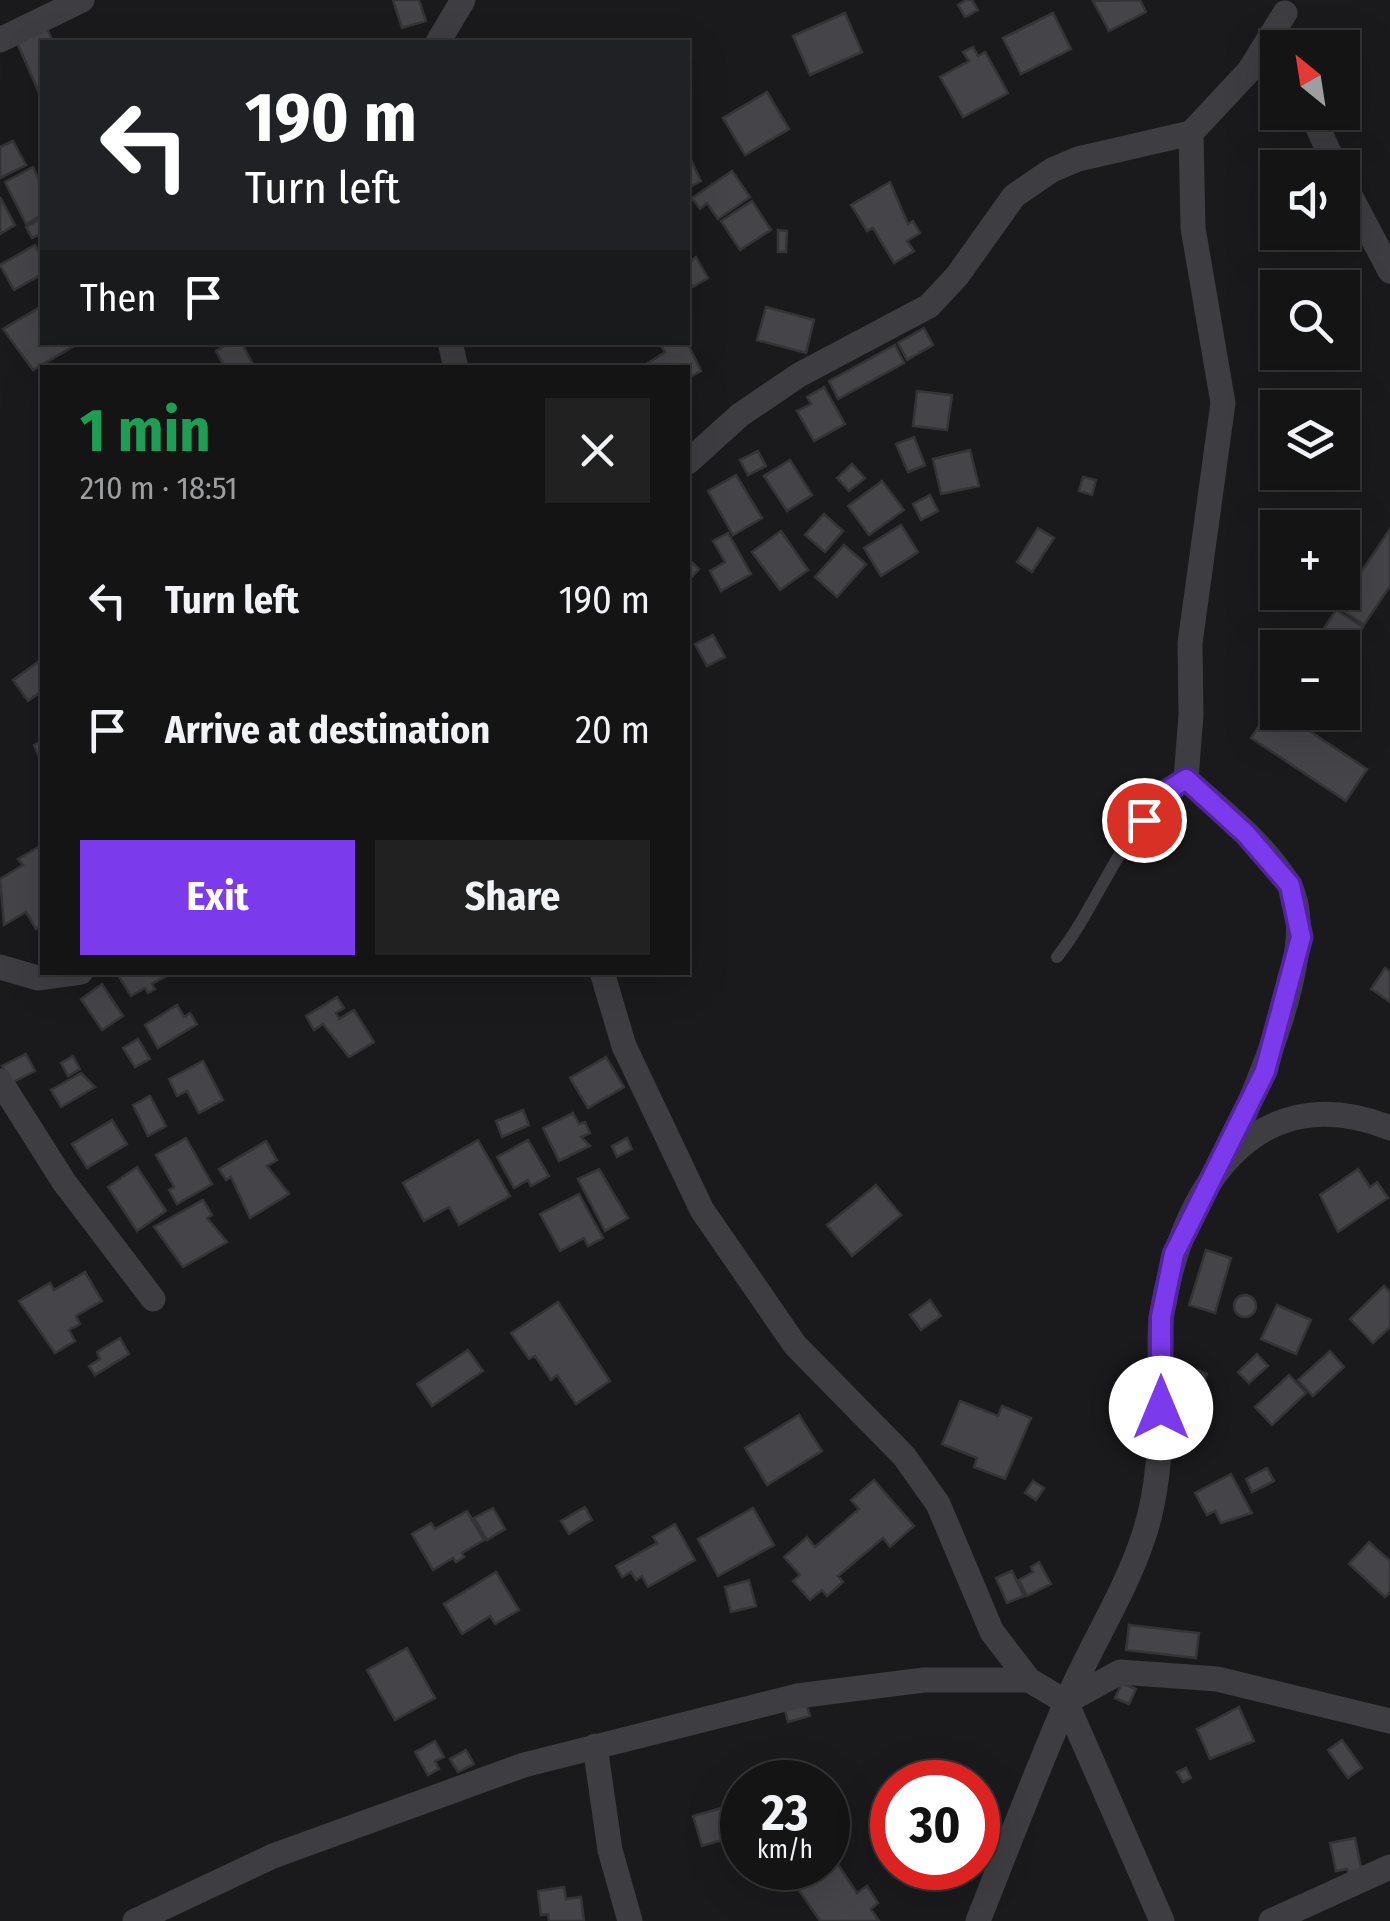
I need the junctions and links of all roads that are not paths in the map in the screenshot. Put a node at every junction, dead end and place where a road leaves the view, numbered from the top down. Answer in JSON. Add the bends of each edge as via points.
{"nodes":[{"id":1,"x":82,"y":0,"type":"edge"},
{"id":2,"x":463,"y":0,"type":"edge"},
{"id":3,"x":1286,"y":6,"type":"edge"},
{"id":4,"x":0,"y":40,"type":"edge"},
{"id":5,"x":439,"y":40,"type":"edge"},
{"id":6,"x":1191,"y":133,"type":"junction"},
{"id":7,"x":1360,"y":214,"type":"edge"},
{"id":8,"x":1390,"y":271,"type":"edge"},
{"id":9,"x":690,"y":460,"type":"edge"},
{"id":10,"x":1186,"y":779,"type":"junction"},
{"id":11,"x":1057,"y":958,"type":"dead end"},
{"id":12,"x":0,"y":968,"type":"edge"},
{"id":13,"x":60,"y":975,"type":"edge"},
{"id":14,"x":603,"y":975,"type":"edge"},
{"id":15,"x":0,"y":1081,"type":"edge"},
{"id":16,"x":1390,"y":1128,"type":"edge"},
{"id":17,"x":1225,"y":1158,"type":"junction"},
{"id":18,"x":153,"y":1300,"type":"dead end"},
{"id":19,"x":1029,"y":1680,"type":"junction"},
{"id":20,"x":1066,"y":1702,"type":"junction"},
{"id":21,"x":1390,"y":1721,"type":"edge"},
{"id":22,"x":595,"y":1746,"type":"junction"},
{"id":23,"x":1390,"y":1866,"type":"edge"},
{"id":24,"x":135,"y":1921,"type":"edge"},
{"id":25,"x":630,"y":1921,"type":"edge"},
{"id":26,"x":978,"y":1921,"type":"edge"},
{"id":27,"x":1162,"y":1921,"type":"edge"},
{"id":28,"x":1271,"y":1921,"type":"edge"}],
"edges":[{"from":1,"to":4,"type":"street"},
{"from":2,"to":5,"type":"street"},
{"from":3,"to":6,"type":"street","via":[[1249,71]]},
{"from":6,"to":9,"type":"street","via":[[1052,170],[1014,196],[929,306],[799,374]]},
{"from":6,"to":10,"type":"street","via":[[1194,228],[1223,404],[1190,643]]},
{"from":7,"to":8,"type":"street"},
{"from":10,"to":11,"type":"lane","via":[[1166,792],[1123,847]]},
{"from":10,"to":17,"type":"street","via":[[1290,885],[1301,937],[1265,1071]]},
{"from":12,"to":13,"type":"street","via":[[38,978]]},
{"from":14,"to":19,"type":"street","via":[[624,1046],[702,1210],[795,1345],[904,1456],[938,1504],[992,1632]]},
{"from":15,"to":18,"type":"street","via":[[64,1182]]},
{"from":16,"to":17,"type":"street","via":[[1322,1113],[1277,1120]]},
{"from":17,"to":20,"type":"street","via":[[1174,1254],[1164,1301],[1161,1438],[1143,1538]]},
{"from":19,"to":20,"type":"street"},
{"from":19,"to":22,"type":"street","via":[[924,1680],[797,1696]]},
{"from":20,"to":21,"type":"street","via":[[1120,1672],[1217,1679]]},
{"from":20,"to":26,"type":"street"},
{"from":20,"to":27,"type":"street"},
{"from":22,"to":24,"type":"street","via":[[273,1856]]},
{"from":22,"to":25,"type":"street","via":[[610,1850]]},
{"from":23,"to":28,"type":"street"}]}
